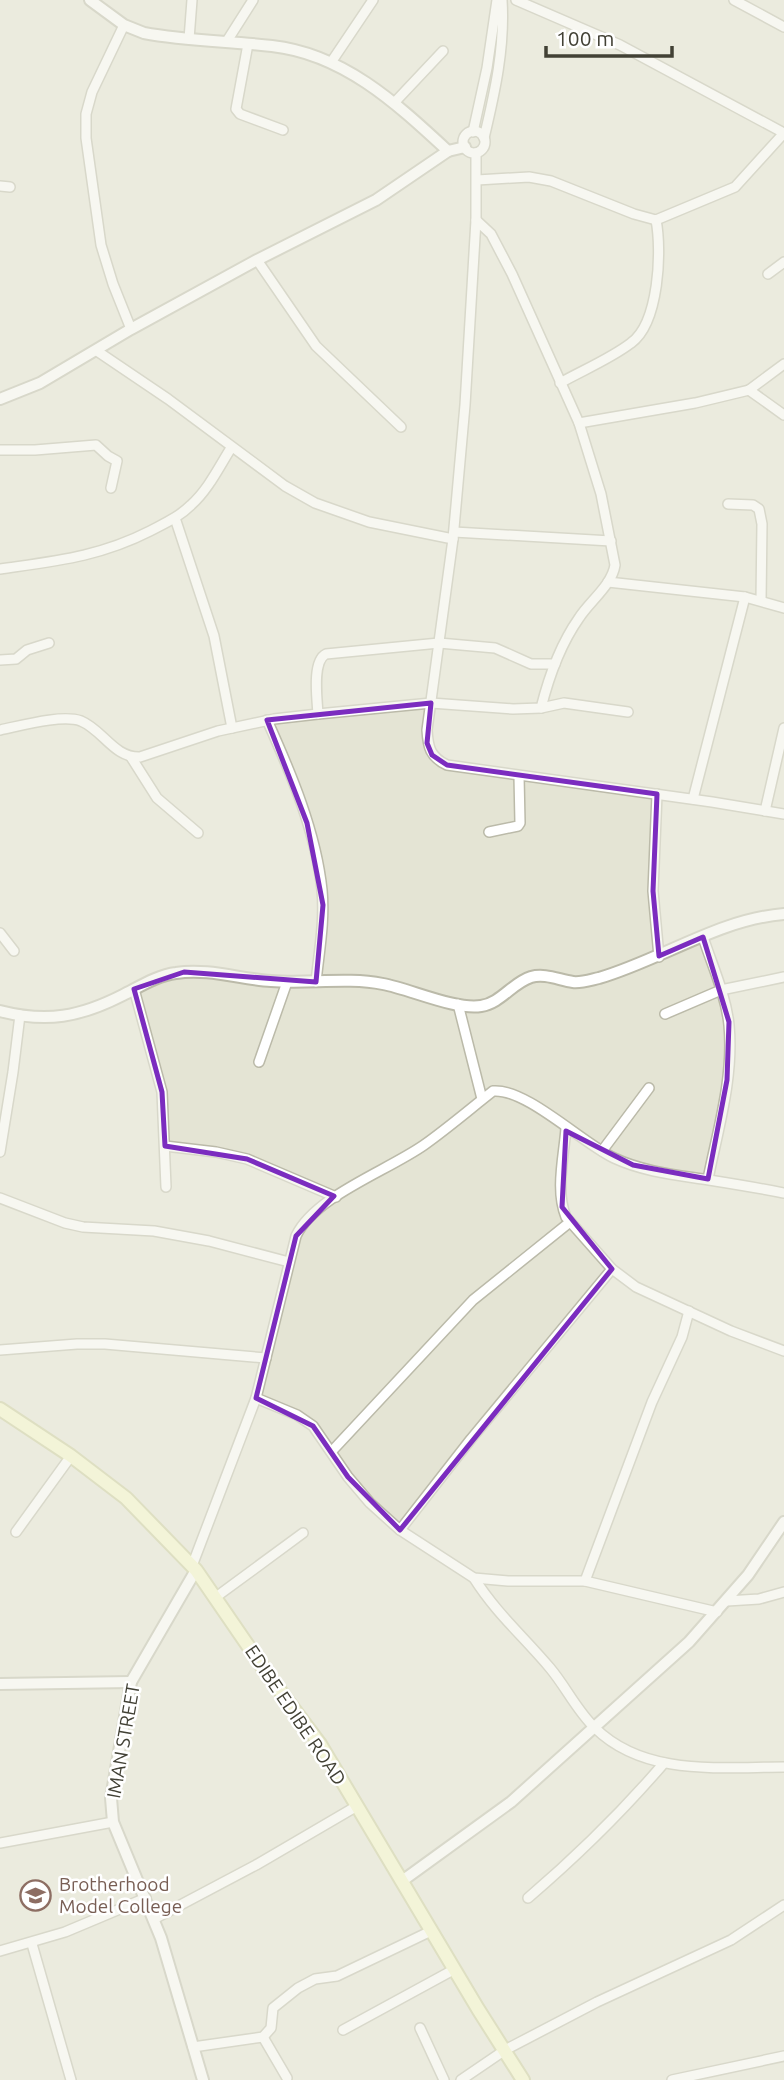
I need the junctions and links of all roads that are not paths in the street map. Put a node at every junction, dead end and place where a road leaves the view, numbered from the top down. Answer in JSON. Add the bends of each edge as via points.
{"nodes":[{"id":1,"x":90,"y":0,"type":"edge"},
{"id":2,"x":192,"y":0,"type":"edge"},
{"id":3,"x":253,"y":0,"type":"edge"},
{"id":4,"x":373,"y":0,"type":"edge"},
{"id":5,"x":500,"y":0,"type":"edge"},
{"id":6,"x":516,"y":0,"type":"edge"},
{"id":7,"x":734,"y":0,"type":"edge"},
{"id":8,"x":124,"y":25,"type":"junction"},
{"id":9,"x":784,"y":27,"type":"edge"},
{"id":10,"x":189,"y":39,"type":"junction"},
{"id":11,"x":227,"y":41,"type":"junction"},
{"id":12,"x":248,"y":44,"type":"junction"},
{"id":13,"x":443,"y":51,"type":"dead end"},
{"id":14,"x":332,"y":61,"type":"junction"},
{"id":15,"x":394,"y":103,"type":"junction"},
{"id":16,"x":283,"y":131,"type":"dead end"},
{"id":17,"x":473,"y":132,"type":"junction"},
{"id":18,"x":784,"y":133,"type":"edge"},
{"id":19,"x":484,"y":138,"type":"junction"},
{"id":20,"x":465,"y":147,"type":"junction"},
{"id":21,"x":448,"y":151,"type":"junction"},
{"id":22,"x":476,"y":153,"type":"junction"},
{"id":23,"x":477,"y":180,"type":"junction"},
{"id":24,"x":0,"y":186,"type":"edge"},
{"id":25,"x":10,"y":187,"type":"dead end"},
{"id":26,"x":476,"y":220,"type":"junction"},
{"id":27,"x":656,"y":220,"type":"junction"},
{"id":28,"x":257,"y":260,"type":"junction"},
{"id":29,"x":784,"y":262,"type":"edge"},
{"id":30,"x":768,"y":274,"type":"dead end"},
{"id":31,"x":131,"y":329,"type":"junction"},
{"id":32,"x":97,"y":351,"type":"junction"},
{"id":33,"x":784,"y":364,"type":"edge"},
{"id":34,"x":560,"y":383,"type":"junction"},
{"id":35,"x":749,"y":390,"type":"junction"},
{"id":36,"x":0,"y":399,"type":"edge"},
{"id":37,"x":784,"y":415,"type":"edge"},
{"id":38,"x":579,"y":423,"type":"junction"},
{"id":39,"x":401,"y":427,"type":"dead end"},
{"id":40,"x":231,"y":448,"type":"junction"},
{"id":41,"x":0,"y":450,"type":"edge"},
{"id":42,"x":111,"y":488,"type":"dead end"},
{"id":43,"x":728,"y":504,"type":"dead end"},
{"id":44,"x":175,"y":518,"type":"junction"},
{"id":45,"x":453,"y":535,"type":"junction"},
{"id":46,"x":611,"y":541,"type":"junction"},
{"id":47,"x":0,"y":569,"type":"edge"},
{"id":48,"x":608,"y":582,"type":"junction"},
{"id":49,"x":745,"y":597,"type":"junction"},
{"id":50,"x":761,"y":600,"type":"junction"},
{"id":51,"x":784,"y":608,"type":"edge"},
{"id":52,"x":49,"y":643,"type":"dead end"},
{"id":53,"x":439,"y":643,"type":"junction"},
{"id":54,"x":0,"y":660,"type":"edge"},
{"id":55,"x":555,"y":664,"type":"junction"},
{"id":56,"x":431,"y":703,"type":"junction"},
{"id":57,"x":541,"y":708,"type":"junction"},
{"id":58,"x":628,"y":712,"type":"dead end"},
{"id":59,"x":317,"y":713,"type":"junction"},
{"id":60,"x":267,"y":720,"type":"junction"},
{"id":61,"x":232,"y":728,"type":"junction"},
{"id":62,"x":784,"y":728,"type":"edge"},
{"id":63,"x":0,"y":730,"type":"edge"},
{"id":64,"x":131,"y":757,"type":"junction"},
{"id":65,"x":519,"y":776,"type":"junction"},
{"id":66,"x":657,"y":794,"type":"junction"},
{"id":67,"x":693,"y":799,"type":"junction"},
{"id":68,"x":765,"y":811,"type":"junction"},
{"id":69,"x":784,"y":814,"type":"edge"},
{"id":70,"x":489,"y":832,"type":"dead end"},
{"id":71,"x":198,"y":833,"type":"dead end"},
{"id":72,"x":784,"y":914,"type":"edge"},
{"id":73,"x":0,"y":933,"type":"edge"},
{"id":74,"x":703,"y":937,"type":"junction"},
{"id":75,"x":14,"y":951,"type":"dead end"},
{"id":76,"x":659,"y":957,"type":"junction"},
{"id":77,"x":784,"y":977,"type":"edge"},
{"id":78,"x":287,"y":982,"type":"junction"},
{"id":79,"x":316,"y":982,"type":"junction"},
{"id":80,"x":134,"y":989,"type":"junction"},
{"id":81,"x":721,"y":989,"type":"junction"},
{"id":82,"x":458,"y":1004,"type":"junction"},
{"id":83,"x":0,"y":1011,"type":"edge"},
{"id":84,"x":665,"y":1014,"type":"dead end"},
{"id":85,"x":20,"y":1016,"type":"junction"},
{"id":86,"x":259,"y":1062,"type":"dead end"},
{"id":87,"x":649,"y":1088,"type":"dead end"},
{"id":88,"x":482,"y":1099,"type":"junction"},
{"id":89,"x":566,"y":1128,"type":"junction"},
{"id":90,"x":165,"y":1146,"type":"junction"},
{"id":91,"x":602,"y":1151,"type":"junction"},
{"id":92,"x":0,"y":1152,"type":"edge"},
{"id":93,"x":708,"y":1180,"type":"junction"},
{"id":94,"x":166,"y":1187,"type":"dead end"},
{"id":95,"x":784,"y":1193,"type":"edge"},
{"id":96,"x":336,"y":1197,"type":"junction"},
{"id":97,"x":0,"y":1198,"type":"edge"},
{"id":98,"x":570,"y":1222,"type":"junction"},
{"id":99,"x":289,"y":1262,"type":"junction"},
{"id":100,"x":612,"y":1269,"type":"junction"},
{"id":101,"x":689,"y":1311,"type":"junction"},
{"id":102,"x":0,"y":1350,"type":"edge"},
{"id":103,"x":784,"y":1351,"type":"edge"},
{"id":104,"x":266,"y":1358,"type":"junction"},
{"id":105,"x":256,"y":1398,"type":"junction"},
{"id":106,"x":0,"y":1409,"type":"edge"},
{"id":107,"x":332,"y":1451,"type":"junction"},
{"id":108,"x":71,"y":1456,"type":"junction"},
{"id":109,"x":784,"y":1522,"type":"edge"},
{"id":110,"x":400,"y":1530,"type":"junction"},
{"id":111,"x":16,"y":1532,"type":"dead end"},
{"id":112,"x":303,"y":1533,"type":"dead end"},
{"id":113,"x":194,"y":1568,"type":"junction"},
{"id":114,"x":474,"y":1578,"type":"junction"},
{"id":115,"x":585,"y":1581,"type":"junction"},
{"id":116,"x":784,"y":1592,"type":"edge"},
{"id":117,"x":215,"y":1597,"type":"junction"},
{"id":118,"x":727,"y":1601,"type":"junction"},
{"id":119,"x":717,"y":1612,"type":"junction"},
{"id":120,"x":131,"y":1682,"type":"junction"},
{"id":121,"x":0,"y":1685,"type":"edge"},
{"id":122,"x":595,"y":1728,"type":"junction"},
{"id":123,"x":664,"y":1763,"type":"junction"},
{"id":124,"x":784,"y":1767,"type":"edge"},
{"id":125,"x":357,"y":1806,"type":"junction"},
{"id":126,"x":113,"y":1822,"type":"junction"},
{"id":127,"x":0,"y":1843,"type":"edge"},
{"id":128,"x":402,"y":1881,"type":"junction"},
{"id":129,"x":146,"y":1898,"type":"junction"},
{"id":130,"x":528,"y":1898,"type":"dead end"},
{"id":131,"x":784,"y":1905,"type":"edge"},
{"id":132,"x":154,"y":1919,"type":"junction"},
{"id":133,"x":431,"y":1931,"type":"junction"},
{"id":134,"x":32,"y":1944,"type":"junction"},
{"id":135,"x":0,"y":1951,"type":"edge"},
{"id":136,"x":455,"y":1969,"type":"junction"},
{"id":137,"x":420,"y":2028,"type":"dead end"},
{"id":138,"x":343,"y":2029,"type":"dead end"},
{"id":139,"x":263,"y":2037,"type":"junction"},
{"id":140,"x":193,"y":2047,"type":"junction"},
{"id":141,"x":505,"y":2050,"type":"junction"},
{"id":142,"x":784,"y":2056,"type":"edge"},
{"id":143,"x":287,"y":2078,"type":"edge"},
{"id":144,"x":71,"y":2080,"type":"edge"},
{"id":145,"x":203,"y":2080,"type":"edge"},
{"id":146,"x":444,"y":2080,"type":"edge"},
{"id":147,"x":461,"y":2080,"type":"edge"},
{"id":148,"x":523,"y":2080,"type":"edge"},
{"id":149,"x":672,"y":2080,"type":"edge"}],
"edges":[{"from":1,"to":8,"type":"street"},
{"from":2,"to":10,"type":"street"},
{"from":3,"to":11,"type":"street"},
{"from":4,"to":14,"type":"street"},
{"from":5,"to":17,"type":"street"},
{"from":5,"to":19,"type":"street","via":[[502,41]]},
{"from":6,"to":18,"type":"street","via":[[620,45]]},
{"from":7,"to":9,"type":"street"},
{"from":8,"to":10,"type":"street","via":[[144,33]]},
{"from":8,"to":31,"type":"street","via":[[92,92],[86,138],[101,246]]},
{"from":10,"to":11,"type":"street"},
{"from":11,"to":12,"type":"street"},
{"from":12,"to":14,"type":"street"},
{"from":12,"to":16,"type":"street","via":[[236,109]]},
{"from":13,"to":15,"type":"street"},
{"from":14,"to":15,"type":"street"},
{"from":15,"to":21,"type":"street"},
{"from":17,"to":19,"type":"street"},
{"from":17,"to":20,"type":"street","via":[[464,139]]},
{"from":18,"to":27,"type":"street","via":[[735,187]]},
{"from":19,"to":22,"type":"street","via":[[484,147]]},
{"from":20,"to":21,"type":"street"},
{"from":20,"to":22,"type":"street"},
{"from":21,"to":28,"type":"street","via":[[376,200]]},
{"from":22,"to":23,"type":"street"},
{"from":23,"to":26,"type":"street"},
{"from":23,"to":27,"type":"street","via":[[529,177],[551,181]]},
{"from":24,"to":25,"type":"street"},
{"from":26,"to":34,"type":"street","via":[[491,234],[512,274]]},
{"from":26,"to":45,"type":"street"},
{"from":27,"to":34,"type":"street","via":[[660,251],[642,332],[632,343]]},
{"from":28,"to":31,"type":"street"},
{"from":28,"to":39,"type":"street","via":[[316,346]]},
{"from":29,"to":30,"type":"street"},
{"from":31,"to":32,"type":"street"},
{"from":32,"to":36,"type":"street"},
{"from":32,"to":40,"type":"street"},
{"from":33,"to":35,"type":"street"},
{"from":34,"to":38,"type":"street"},
{"from":35,"to":37,"type":"street"},
{"from":35,"to":38,"type":"street"},
{"from":38,"to":46,"type":"street"},
{"from":40,"to":44,"type":"street","via":[[193,504]]},
{"from":40,"to":45,"type":"street","via":[[315,503],[369,522]]},
{"from":41,"to":42,"type":"street","via":[[96,445],[117,461]]},
{"from":43,"to":50,"type":"street","via":[[759,509]]},
{"from":44,"to":47,"type":"street","via":[[101,552]]},
{"from":44,"to":61,"type":"street","via":[[214,636]]},
{"from":45,"to":46,"type":"street"},
{"from":45,"to":53,"type":"street"},
{"from":46,"to":48,"type":"street","via":[[615,565]]},
{"from":48,"to":49,"type":"street"},
{"from":48,"to":55,"type":"street","via":[[579,618]]},
{"from":49,"to":50,"type":"street"},
{"from":49,"to":67,"type":"street"},
{"from":50,"to":51,"type":"street"},
{"from":52,"to":54,"type":"street","via":[[16,659]]},
{"from":53,"to":55,"type":"street","via":[[495,648],[531,664]]},
{"from":53,"to":56,"type":"street"},
{"from":53,"to":59,"type":"street","via":[[321,656]]},
{"from":55,"to":57,"type":"street"},
{"from":56,"to":57,"type":"street"},
{"from":56,"to":59,"type":"street"},
{"from":56,"to":65,"type":"street","via":[[428,743],[439,761]]},
{"from":57,"to":58,"type":"street","via":[[564,703]]},
{"from":59,"to":60,"type":"street"},
{"from":60,"to":61,"type":"street"},
{"from":60,"to":79,"type":"street","via":[[288,765],[320,876],[322,925]]},
{"from":61,"to":64,"type":"street"},
{"from":62,"to":68,"type":"street"},
{"from":63,"to":64,"type":"street","via":[[79,720]]},
{"from":64,"to":71,"type":"street","via":[[158,798]]},
{"from":65,"to":66,"type":"street"},
{"from":65,"to":70,"type":"street","via":[[520,823]]},
{"from":66,"to":67,"type":"street"},
{"from":66,"to":76,"type":"street","via":[[653,891]]},
{"from":67,"to":68,"type":"street"},
{"from":68,"to":69,"type":"street"},
{"from":72,"to":74,"type":"street","via":[[756,918]]},
{"from":73,"to":75,"type":"street"},
{"from":74,"to":76,"type":"street"},
{"from":74,"to":81,"type":"street"},
{"from":76,"to":82,"type":"street","via":[[584,982],[530,977],[482,1006]]},
{"from":77,"to":81,"type":"street"},
{"from":78,"to":79,"type":"street"},
{"from":78,"to":80,"type":"street","via":[[184,972]]},
{"from":78,"to":86,"type":"street"},
{"from":79,"to":82,"type":"street","via":[[374,982]]},
{"from":80,"to":85,"type":"street","via":[[83,1013]]},
{"from":80,"to":90,"type":"street","via":[[162,1092]]},
{"from":81,"to":84,"type":"street"},
{"from":81,"to":93,"type":"street","via":[[729,1022],[729,1060]]},
{"from":82,"to":88,"type":"street"},
{"from":83,"to":85,"type":"street"},
{"from":85,"to":92,"type":"street"},
{"from":87,"to":91,"type":"street"},
{"from":88,"to":89,"type":"street","via":[[493,1091],[508,1092]]},
{"from":88,"to":96,"type":"street","via":[[423,1146]]},
{"from":89,"to":91,"type":"street"},
{"from":89,"to":98,"type":"street","via":[[561,1193]]},
{"from":90,"to":94,"type":"street"},
{"from":90,"to":96,"type":"street","via":[[247,1159]]},
{"from":91,"to":93,"type":"street","via":[[643,1168]]},
{"from":93,"to":95,"type":"street"},
{"from":96,"to":99,"type":"street","via":[[301,1226]]},
{"from":97,"to":99,"type":"street","via":[[83,1227],[155,1231]]},
{"from":98,"to":100,"type":"street"},
{"from":98,"to":107,"type":"street","via":[[473,1300]]},
{"from":99,"to":104,"type":"street"},
{"from":100,"to":101,"type":"street","via":[[636,1287]]},
{"from":100,"to":110,"type":"street"},
{"from":101,"to":103,"type":"street"},
{"from":101,"to":115,"type":"street"},
{"from":102,"to":104,"type":"street","via":[[105,1344]]},
{"from":104,"to":105,"type":"street"},
{"from":105,"to":107,"type":"street","via":[[313,1426]]},
{"from":105,"to":113,"type":"street"},
{"from":106,"to":108,"type":"main road","name":"EDIBE EDIBE ROAD"},
{"from":107,"to":110,"type":"street","via":[[370,1503]]},
{"from":108,"to":111,"type":"street"},
{"from":108,"to":113,"type":"main road","name":"EDIBE EDIBE ROAD","via":[[126,1498]]},
{"from":109,"to":118,"type":"street"},
{"from":110,"to":114,"type":"street"},
{"from":112,"to":117,"type":"street"},
{"from":113,"to":117,"type":"main road","name":"EDIBE EDIBE ROAD"},
{"from":113,"to":120,"type":"street","name":"IMAN STREET"},
{"from":114,"to":115,"type":"street"},
{"from":114,"to":122,"type":"street"},
{"from":115,"to":119,"type":"street"},
{"from":116,"to":118,"type":"street"},
{"from":117,"to":125,"type":"main road","name":"EDIBE EDIBE ROAD","via":[[320,1744]]},
{"from":118,"to":119,"type":"street"},
{"from":119,"to":122,"type":"street"},
{"from":120,"to":121,"type":"street"},
{"from":120,"to":126,"type":"street","name":"IMAN STREET","via":[[111,1798]]},
{"from":122,"to":123,"type":"street","via":[[635,1754]]},
{"from":122,"to":128,"type":"street","via":[[511,1802]]},
{"from":123,"to":124,"type":"street","via":[[696,1768]]},
{"from":123,"to":130,"type":"street","via":[[578,1855]]},
{"from":125,"to":128,"type":"main road","name":"EDIBE EDIBE ROAD"},
{"from":125,"to":132,"type":"street"},
{"from":126,"to":127,"type":"street"},
{"from":126,"to":129,"type":"street","name":"IMAN STREET"},
{"from":128,"to":133,"type":"main road","name":"EDIBE EDIBE ROAD"},
{"from":129,"to":132,"type":"street","name":"IMAN STREET"},
{"from":129,"to":134,"type":"street"},
{"from":131,"to":141,"type":"street","via":[[723,1945]]},
{"from":132,"to":140,"type":"street","name":"IMAN STREET"},
{"from":133,"to":136,"type":"main road","name":"EDIBE EDIBE ROAD"},
{"from":133,"to":139,"type":"street","via":[[337,1976],[315,1979],[298,1988],[272,2008],[271,2028]]},
{"from":134,"to":135,"type":"street"},
{"from":134,"to":144,"type":"street"},
{"from":136,"to":138,"type":"street"},
{"from":136,"to":141,"type":"main road","name":"EDIBE EDIBE ROAD"},
{"from":137,"to":146,"type":"street"},
{"from":139,"to":140,"type":"street"},
{"from":139,"to":143,"type":"street"},
{"from":140,"to":145,"type":"street","name":"IMAN STREET"},
{"from":141,"to":147,"type":"street"},
{"from":141,"to":148,"type":"main road","name":"EDIBE EDIBE ROAD"},
{"from":142,"to":149,"type":"street"}]}
